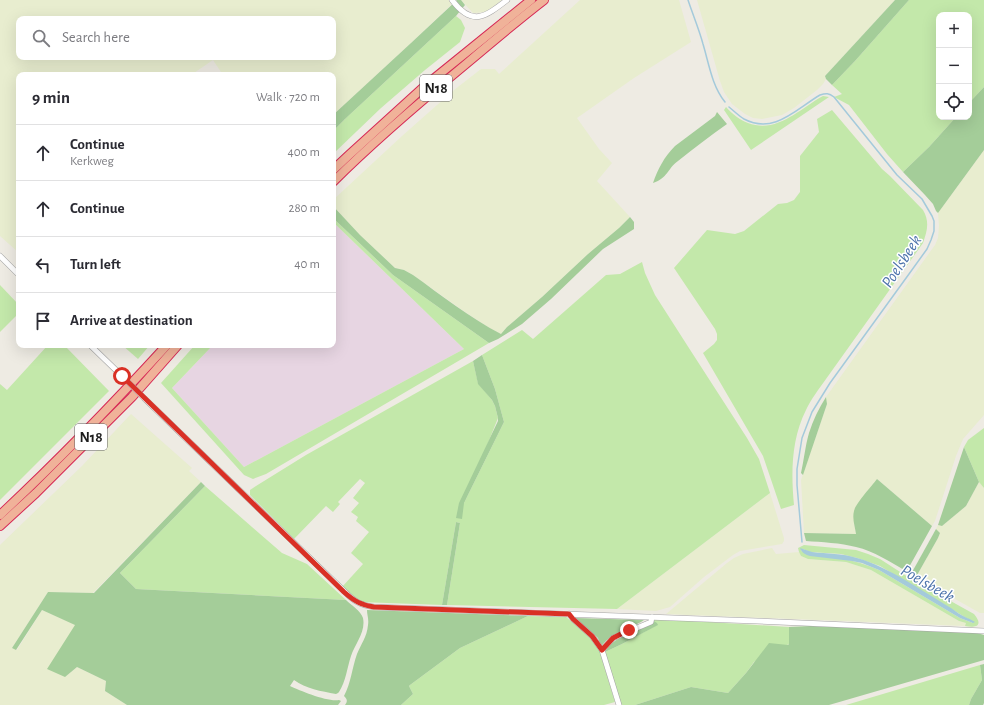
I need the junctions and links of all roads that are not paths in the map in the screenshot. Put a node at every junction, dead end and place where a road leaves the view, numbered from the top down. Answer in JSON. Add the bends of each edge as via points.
{"nodes":[{"id":1,"x":452,"y":0,"type":"edge"},
{"id":2,"x":507,"y":0,"type":"edge"},
{"id":3,"x":531,"y":0,"type":"edge"},
{"id":4,"x":544,"y":0,"type":"edge"},
{"id":5,"x":336,"y":167,"type":"edge"},
{"id":6,"x":336,"y":179,"type":"edge"},
{"id":7,"x":0,"y":256,"type":"edge"},
{"id":8,"x":16,"y":272,"type":"edge"},
{"id":9,"x":93,"y":348,"type":"edge"},
{"id":10,"x":164,"y":348,"type":"edge"},
{"id":11,"x":175,"y":348,"type":"edge"},
{"id":12,"x":0,"y":515,"type":"edge"},
{"id":13,"x":0,"y":526,"type":"edge"},
{"id":14,"x":569,"y":614,"type":"junction"},
{"id":15,"x":652,"y":617,"type":"junction"},
{"id":16,"x":984,"y":631,"type":"edge"},
{"id":17,"x":602,"y":650,"type":"junction"},
{"id":18,"x":619,"y":705,"type":"edge"}],
"edges":[{"from":1,"to":2,"type":"street","via":[[463,13],[479,16],[488,14]]},
{"from":3,"to":5,"type":"highway","number":"N18","via":[[426,85]]},
{"from":4,"to":6,"type":"highway","number":"N18","via":[[426,97]]},
{"from":7,"to":8,"type":"street"},
{"from":9,"to":14,"type":"street","bridge":true,"via":[[355,601],[374,607]]},
{"from":10,"to":12,"type":"highway","number":"N18","via":[[30,488]]},
{"from":11,"to":13,"type":"highway","number":"N18","via":[[132,397]]},
{"from":14,"to":15,"type":"street"},
{"from":14,"to":17,"type":"street","via":[[592,636]]},
{"from":15,"to":16,"type":"street"},
{"from":15,"to":17,"type":"street","via":[[651,622],[613,638]]},
{"from":17,"to":18,"type":"street"}]}
